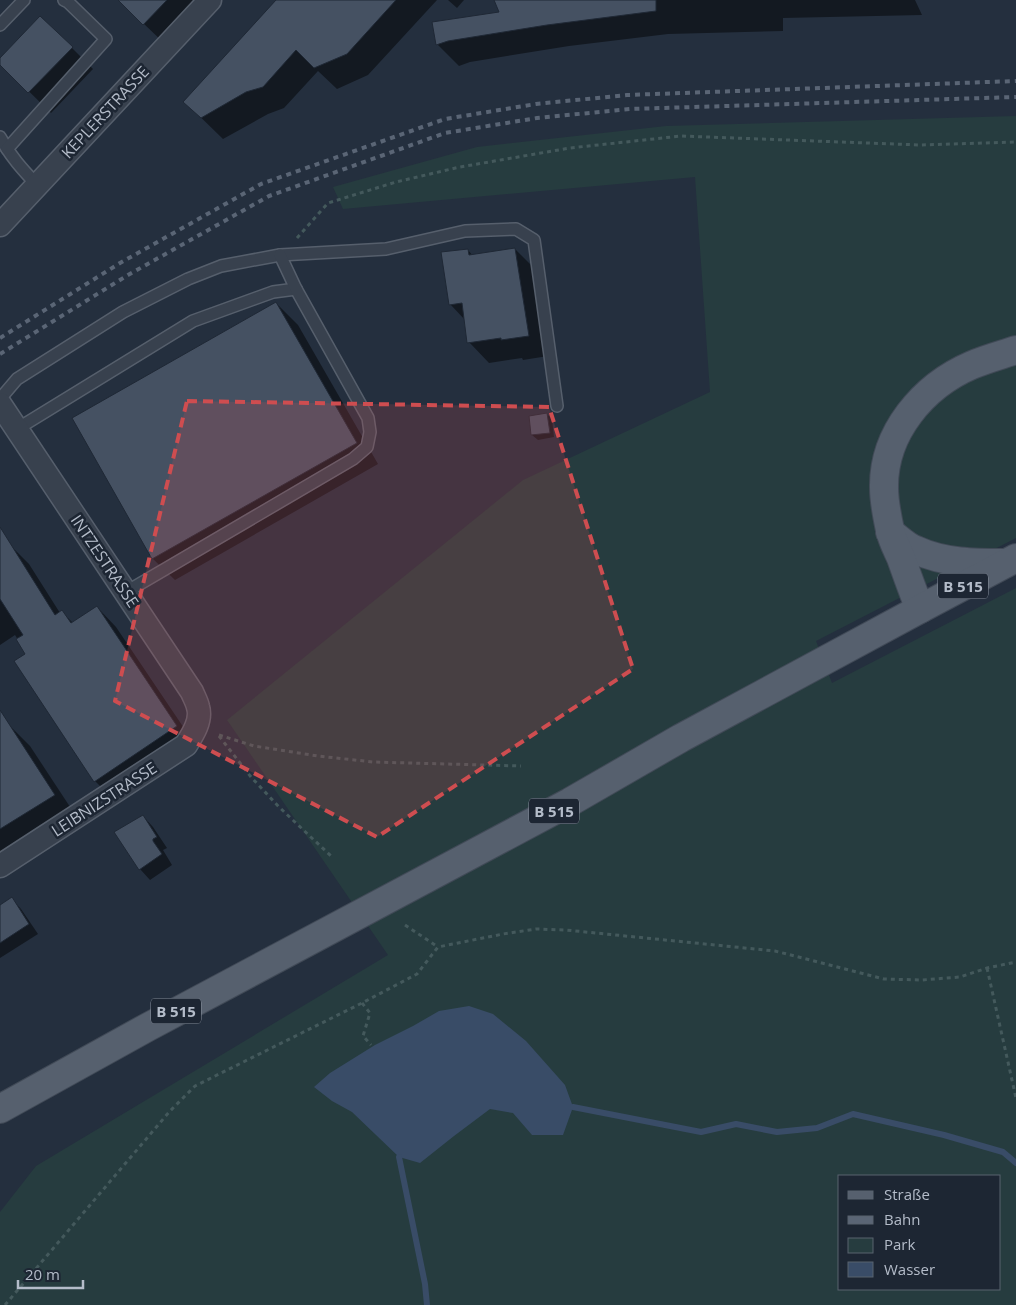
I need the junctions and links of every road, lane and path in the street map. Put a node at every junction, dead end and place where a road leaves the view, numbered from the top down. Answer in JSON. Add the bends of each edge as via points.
{"nodes":[{"id":1,"x":24,"y":0,"type":"edge"},
{"id":2,"x":64,"y":0,"type":"edge"},
{"id":3,"x":210,"y":0,"type":"edge"},
{"id":4,"x":0,"y":25,"type":"edge"},
{"id":5,"x":0,"y":137,"type":"edge"},
{"id":6,"x":1016,"y":142,"type":"edge"},
{"id":7,"x":7,"y":149,"type":"junction"},
{"id":8,"x":37,"y":185,"type":"junction"},
{"id":9,"x":0,"y":225,"type":"edge"},
{"id":10,"x":280,"y":255,"type":"junction"},
{"id":11,"x":296,"y":289,"type":"junction"},
{"id":12,"x":1016,"y":350,"type":"edge"},
{"id":13,"x":0,"y":399,"type":"edge"},
{"id":14,"x":0,"y":404,"type":"edge"},
{"id":15,"x":557,"y":406,"type":"dead end"},
{"id":16,"x":17,"y":429,"type":"junction"},
{"id":17,"x":890,"y":532,"type":"junction"},
{"id":18,"x":1011,"y":561,"type":"edge"},
{"id":19,"x":126,"y":592,"type":"junction"},
{"id":20,"x":920,"y":608,"type":"junction"},
{"id":21,"x":198,"y":716,"type":"junction"},
{"id":22,"x":219,"y":736,"type":"junction"},
{"id":23,"x":521,"y":766,"type":"dead end"},
{"id":24,"x":332,"y":856,"type":"dead end"},
{"id":25,"x":0,"y":866,"type":"edge"},
{"id":26,"x":404,"y":925,"type":"dead end"},
{"id":27,"x":438,"y":947,"type":"junction"},
{"id":28,"x":1016,"y":962,"type":"edge"},
{"id":29,"x":987,"y":968,"type":"junction"},
{"id":30,"x":362,"y":1002,"type":"junction"},
{"id":31,"x":371,"y":1044,"type":"dead end"},
{"id":32,"x":1016,"y":1098,"type":"edge"},
{"id":33,"x":0,"y":1109,"type":"edge"},
{"id":34,"x":5,"y":1305,"type":"edge"}],
"edges":[{"from":1,"to":4,"type":"lane"},
{"from":2,"to":7,"type":"lane","via":[[106,39]]},
{"from":3,"to":8,"type":"street","name":"KEPLERSTRASSE"},
{"from":5,"to":7,"type":"lane"},
{"from":6,"to":10,"type":"path","via":[[921,145],[682,136],[570,148],[460,167],[396,182],[328,204]]},
{"from":7,"to":8,"type":"lane"},
{"from":8,"to":9,"type":"street","name":"KEPLERSTRASSE"},
{"from":10,"to":11,"type":"lane"},
{"from":10,"to":13,"type":"lane","via":[[221,266],[123,312],[17,379]]},
{"from":10,"to":15,"type":"lane","via":[[386,249],[465,231],[516,229],[534,240]]},
{"from":11,"to":16,"type":"lane","via":[[273,292],[193,321]]},
{"from":11,"to":19,"type":"lane","via":[[368,418],[367,447]]},
{"from":12,"to":17,"type":"main road","via":[[971,365],[944,381],[906,418],[892,442],[885,468],[884,488]]},
{"from":14,"to":16,"type":"street","name":"INTZESTRASSE"},
{"from":16,"to":19,"type":"street","name":"INTZESTRASSE"},
{"from":17,"to":18,"type":"main road","via":[[914,550],[940,559],[980,563]]},
{"from":17,"to":20,"type":"main road"},
{"from":18,"to":20,"type":"main road","number":"B 515"},
{"from":19,"to":21,"type":"street","name":"INTZESTRASSE","via":[[192,692]]},
{"from":20,"to":33,"type":"main road","number":"B 515","via":[[561,807],[148,1026]]},
{"from":21,"to":22,"type":"path"},
{"from":21,"to":25,"type":"street","name":"LEIBNIZSTRASSE","via":[[193,735],[186,745]]},
{"from":22,"to":23,"type":"path","via":[[254,746],[373,762]]},
{"from":22,"to":24,"type":"path","via":[[279,807]]},
{"from":26,"to":27,"type":"path"},
{"from":27,"to":29,"type":"path","via":[[536,929],[566,930],[776,951],[884,979],[960,977]]},
{"from":27,"to":30,"type":"path","via":[[417,974]]},
{"from":28,"to":29,"type":"path"},
{"from":29,"to":32,"type":"path"},
{"from":30,"to":31,"type":"path","via":[[370,1013],[362,1036]]},
{"from":30,"to":34,"type":"path","via":[[195,1086],[170,1111]]}]}
